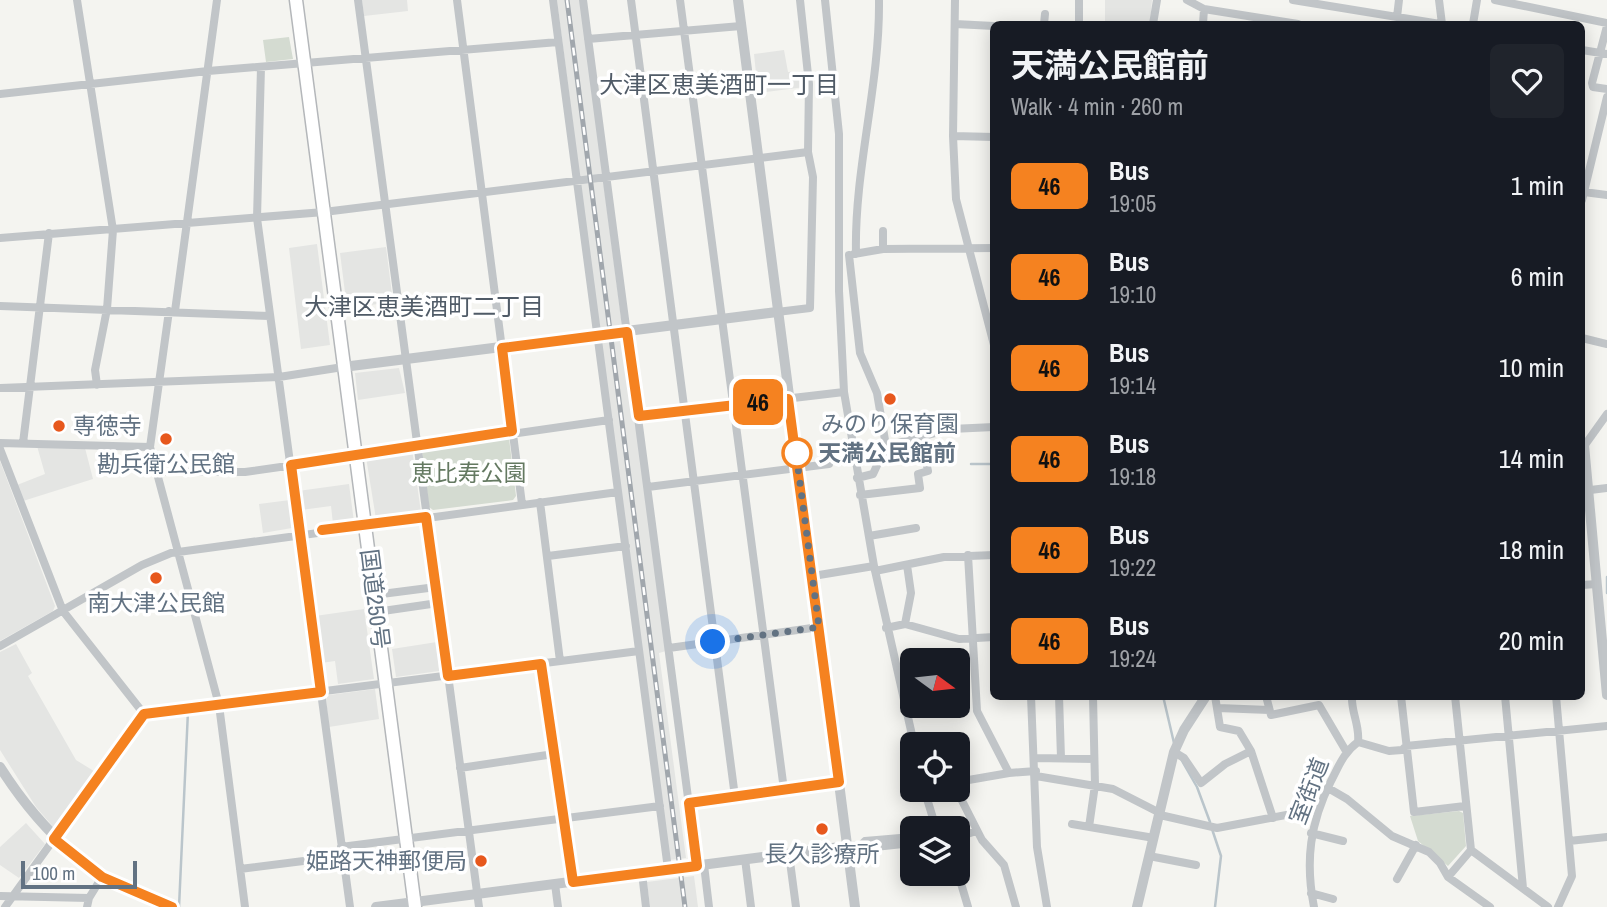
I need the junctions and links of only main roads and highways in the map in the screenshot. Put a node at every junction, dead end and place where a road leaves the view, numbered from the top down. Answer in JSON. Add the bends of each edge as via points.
{"nodes":[{"id":1,"x":296,"y":0,"type":"edge"},
{"id":2,"x":414,"y":905,"type":"edge"}],
"edges":[{"from":1,"to":2,"type":"highway","name":"国道250号"}]}
